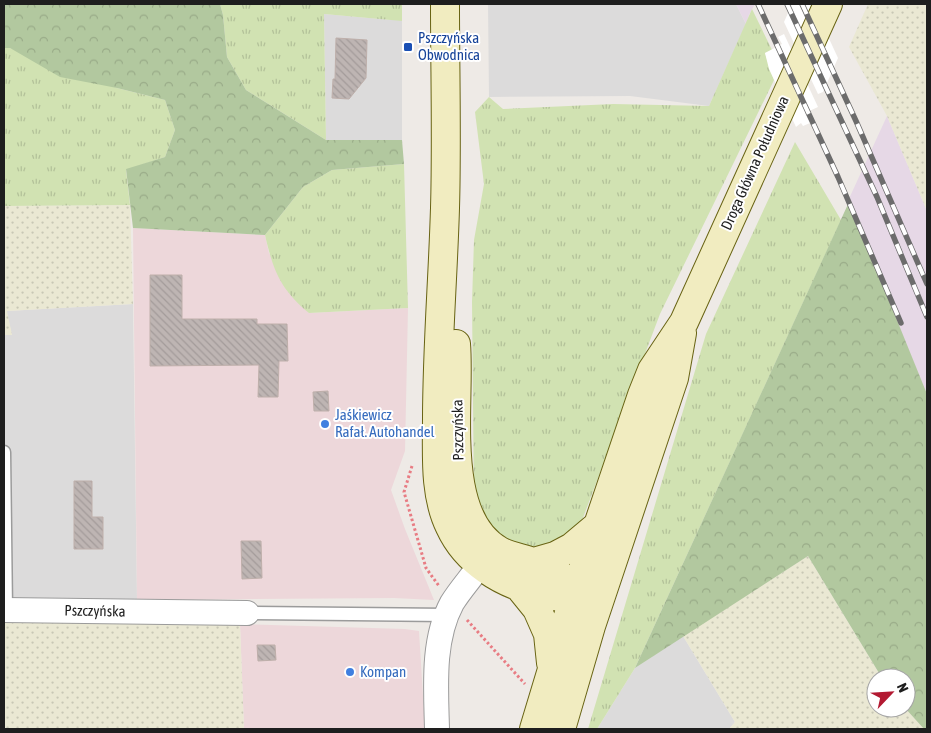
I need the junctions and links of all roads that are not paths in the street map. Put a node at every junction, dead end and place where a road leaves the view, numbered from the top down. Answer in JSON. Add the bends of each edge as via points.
{"nodes":[{"id":1,"x":445,"y":4,"type":"edge"},
{"id":2,"x":828,"y":4,"type":"edge"},
{"id":3,"x":445,"y":208,"type":"junction"},
{"id":4,"x":684,"y":322,"type":"junction"},
{"id":5,"x":4,"y":452,"type":"edge"},
{"id":6,"x":597,"y":526,"type":"junction"},
{"id":7,"x":534,"y":562,"type":"junction"},
{"id":8,"x":480,"y":565,"type":"junction"},
{"id":9,"x":606,"y":581,"type":"junction"},
{"id":10,"x":520,"y":588,"type":"junction"},
{"id":11,"x":575,"y":593,"type":"junction"},
{"id":12,"x":5,"y":610,"type":"edge"},
{"id":13,"x":247,"y":613,"type":"joint"},
{"id":14,"x":448,"y":615,"type":"junction"},
{"id":15,"x":592,"y":626,"type":"junction"},
{"id":16,"x":552,"y":666,"type":"junction"},
{"id":17,"x":437,"y":729,"type":"edge"},
{"id":18,"x":534,"y":729,"type":"edge"},
{"id":19,"x":562,"y":729,"type":"edge"}],
"edges":[{"from":1,"to":3,"type":"main road","name":"Pszczyńska"},
{"from":2,"to":4,"type":"main road","name":"Droga Główna Południowa"},
{"from":3,"to":7,"type":"main road","name":"Pszczyńska","via":[[456,349],[460,486],[467,513],[483,537],[499,550]]},
{"from":3,"to":8,"type":"main road","name":"Pszczyńska","via":[[437,467],[440,495],[450,527],[464,550]]},
{"from":4,"to":6,"type":"main road","name":"Droga Główna Południowa","via":[[652,370]]},
{"from":4,"to":9,"type":"main road","name":"Droga Główna Południowa","via":[[674,378]]},
{"from":5,"to":12,"type":"lane"},
{"from":6,"to":7,"type":"main road","via":[[572,547]]},
{"from":6,"to":11,"type":"main road","name":"Droga Główna Południowa"},
{"from":7,"to":11,"type":"main road","name":"Pszczyńska","via":[[560,575]]},
{"from":8,"to":10,"type":"main road","name":"Pszczyńska"},
{"from":8,"to":14,"type":"street","via":[[452,603]]},
{"from":9,"to":11,"type":"main road"},
{"from":9,"to":15,"type":"main road","name":"Droga Główna Południowa"},
{"from":10,"to":11,"type":"main road","name":"Pszczyńska","via":[[556,597]]},
{"from":10,"to":16,"type":"main road","name":"Pszczyńska","via":[[537,609],[548,634]]},
{"from":11,"to":15,"type":"main road","name":"Pszczyńska"},
{"from":11,"to":16,"type":"main road","name":"Pszczyńska"},
{"from":12,"to":13,"type":"street","name":"Pszczyńska"},
{"from":13,"to":14,"type":"lane"},
{"from":14,"to":17,"type":"street","via":[[440,634]]},
{"from":15,"to":19,"type":"main road"},
{"from":16,"to":18,"type":"main road","name":"Pszczyńska"}]}
